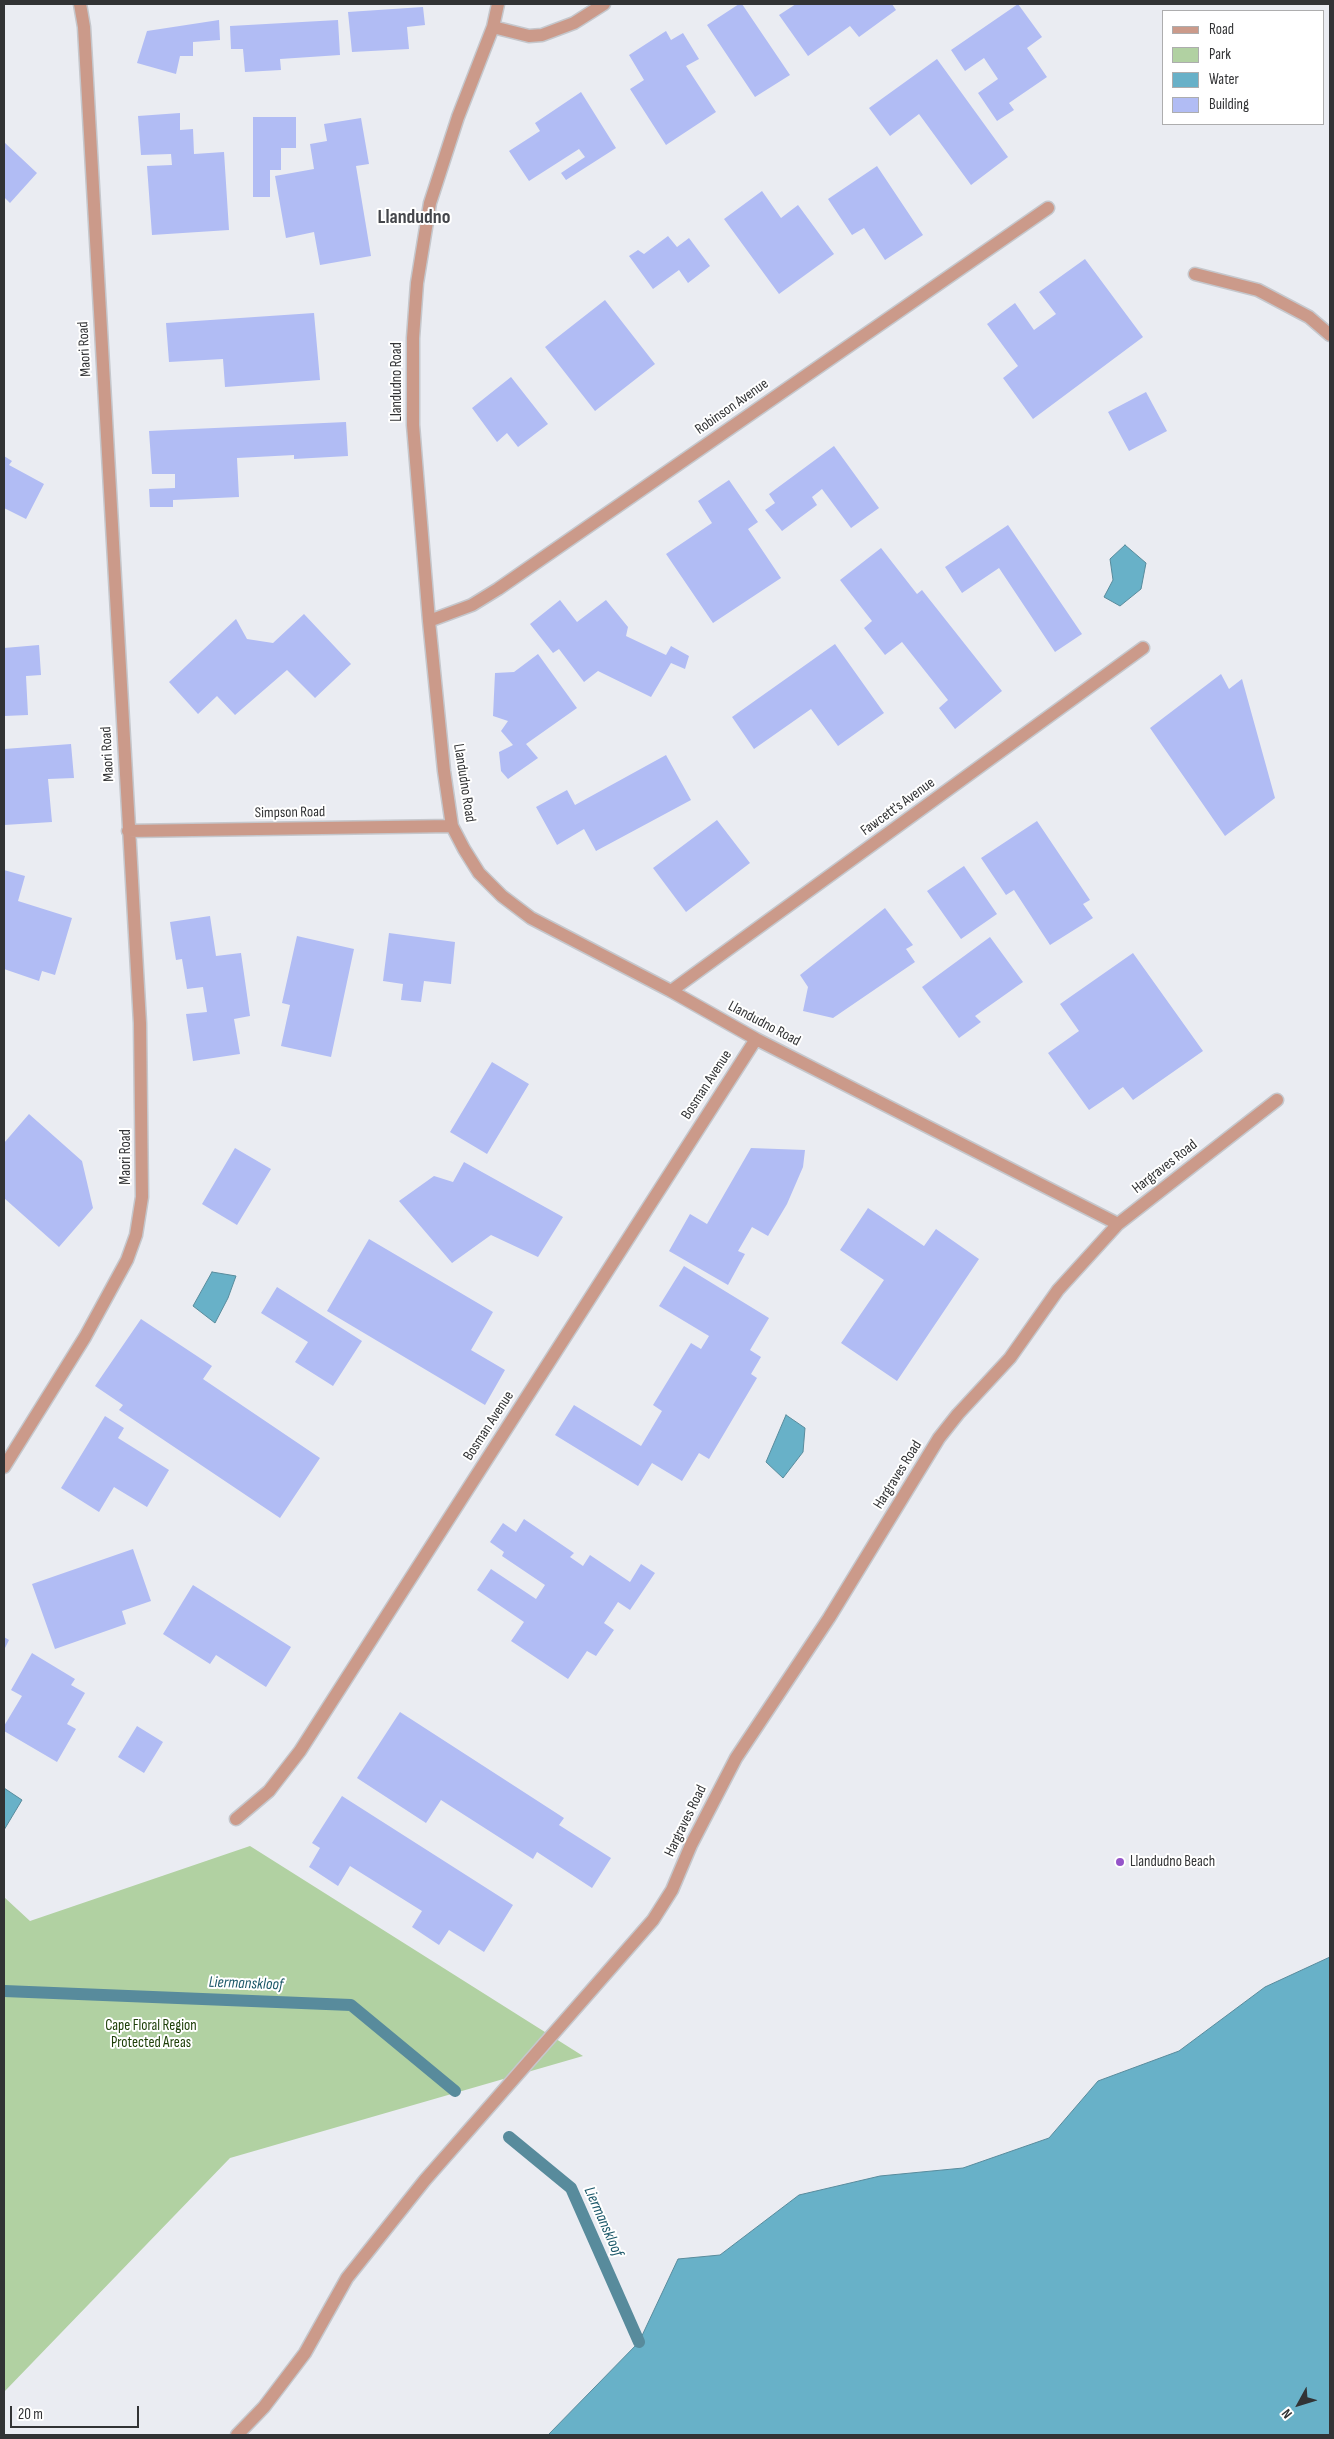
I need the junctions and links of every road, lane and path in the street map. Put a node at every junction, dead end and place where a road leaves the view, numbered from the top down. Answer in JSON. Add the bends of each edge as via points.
{"nodes":[{"id":1,"x":80,"y":4,"type":"edge"},
{"id":2,"x":498,"y":4,"type":"edge"},
{"id":3,"x":604,"y":4,"type":"edge"},
{"id":4,"x":493,"y":28,"type":"junction"},
{"id":5,"x":1048,"y":208,"type":"dead end"},
{"id":6,"x":1195,"y":274,"type":"dead end"},
{"id":7,"x":1330,"y":335,"type":"edge"},
{"id":8,"x":429,"y":621,"type":"junction"},
{"id":9,"x":1143,"y":648,"type":"dead end"},
{"id":10,"x":452,"y":826,"type":"junction"},
{"id":11,"x":128,"y":831,"type":"junction"},
{"id":12,"x":671,"y":991,"type":"junction"},
{"id":13,"x":756,"y":1039,"type":"junction"},
{"id":14,"x":1277,"y":1100,"type":"dead end"},
{"id":15,"x":1118,"y":1224,"type":"junction"},
{"id":16,"x":4,"y":1467,"type":"edge"},
{"id":17,"x":236,"y":1819,"type":"dead end"},
{"id":18,"x":237,"y":2435,"type":"edge"}],
"edges":[{"from":1,"to":11,"type":"street","name":"Maori Road","via":[[84,27]]},
{"from":2,"to":4,"type":"street","name":"Llandudno Road"},
{"from":3,"to":4,"type":"street","via":[[574,23],[542,35],[529,36]]},
{"from":4,"to":8,"type":"street","name":"Llandudno Road","via":[[458,117],[430,203],[417,283],[413,425]]},
{"from":5,"to":8,"type":"street","name":"Robinson Avenue","via":[[498,589],[472,604]]},
{"from":6,"to":7,"type":"street","via":[[1258,290],[1294,308]]},
{"from":8,"to":10,"type":"street","name":"Llandudno Road"},
{"from":9,"to":12,"type":"street","name":"Fawcett's Avenue"},
{"from":10,"to":11,"type":"street","name":"Simpson Road"},
{"from":10,"to":12,"type":"street","name":"Llandudno Road","via":[[479,873],[530,918]]},
{"from":11,"to":16,"type":"street","name":"Maori Road","via":[[140,1023],[143,1139],[142,1197],[136,1236],[127,1260],[85,1337]]},
{"from":12,"to":13,"type":"street","name":"Llandudno Road"},
{"from":13,"to":15,"type":"street","name":"Llandudno Road"},
{"from":13,"to":17,"type":"street","name":"Bosman Avenue","via":[[300,1751],[269,1791]]},
{"from":14,"to":15,"type":"street","name":"Hargraves Road"},
{"from":15,"to":18,"type":"street","name":"Hargraves Road","via":[[1058,1290],[1010,1358],[939,1438],[829,1618],[736,1758],[691,1845],[672,1890],[653,1920],[425,2180],[347,2278],[305,2353],[264,2407]]}]}
